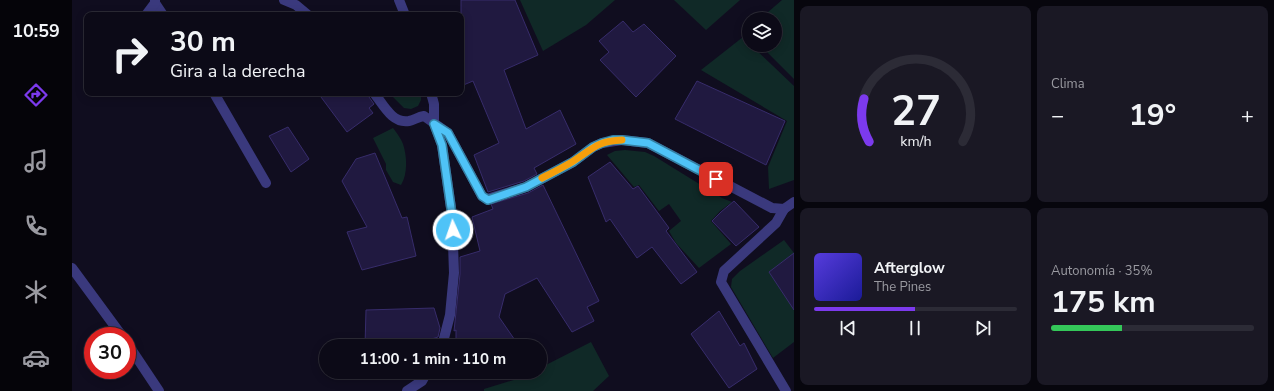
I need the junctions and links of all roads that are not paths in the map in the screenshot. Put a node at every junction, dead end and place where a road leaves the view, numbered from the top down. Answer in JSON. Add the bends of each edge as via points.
{"nodes":[{"id":1,"x":284,"y":0,"type":"edge"},
{"id":2,"x":399,"y":0,"type":"edge"},
{"id":3,"x":155,"y":2,"type":"edge"},
{"id":4,"x":148,"y":12,"type":"edge"},
{"id":5,"x":161,"y":12,"type":"edge"},
{"id":6,"x":304,"y":12,"type":"edge"},
{"id":7,"x":404,"y":12,"type":"edge"},
{"id":8,"x":216,"y":96,"type":"edge"},
{"id":9,"x":376,"y":96,"type":"edge"},
{"id":10,"x":432,"y":96,"type":"edge"},
{"id":11,"x":434,"y":124,"type":"junction"},
{"id":12,"x":266,"y":183,"type":"dead end"},
{"id":13,"x":794,"y":202,"type":"edge"},
{"id":14,"x":784,"y":209,"type":"junction"},
{"id":15,"x":72,"y":268,"type":"edge"},
{"id":16,"x":115,"y":327,"type":"edge"},
{"id":17,"x":444,"y":339,"type":"edge"},
{"id":18,"x":136,"y":356,"type":"edge"},
{"id":19,"x":423,"y":379,"type":"edge"},
{"id":20,"x":159,"y":391,"type":"edge"},
{"id":21,"x":407,"y":391,"type":"edge"},
{"id":22,"x":786,"y":391,"type":"edge"}],
"edges":[{"from":1,"to":6,"type":"street"},
{"from":2,"to":7,"type":"street"},
{"from":3,"to":4,"type":"street"},
{"from":3,"to":5,"type":"street"},
{"from":8,"to":12,"type":"street"},
{"from":9,"to":11,"type":"street","via":[[393,118],[401,122],[424,116]]},
{"from":10,"to":11,"type":"street"},
{"from":11,"to":14,"type":"street","via":[[448,133],[482,196],[488,200],[526,187],[573,162],[593,147],[622,140],[648,143],[772,208]]},
{"from":11,"to":17,"type":"street","via":[[442,145],[452,215],[454,273],[450,315]]},
{"from":13,"to":14,"type":"street"},
{"from":14,"to":22,"type":"street","via":[[776,223],[724,271],[721,282]]},
{"from":15,"to":16,"type":"street"},
{"from":18,"to":20,"type":"street"},
{"from":19,"to":21,"type":"street"}]}
